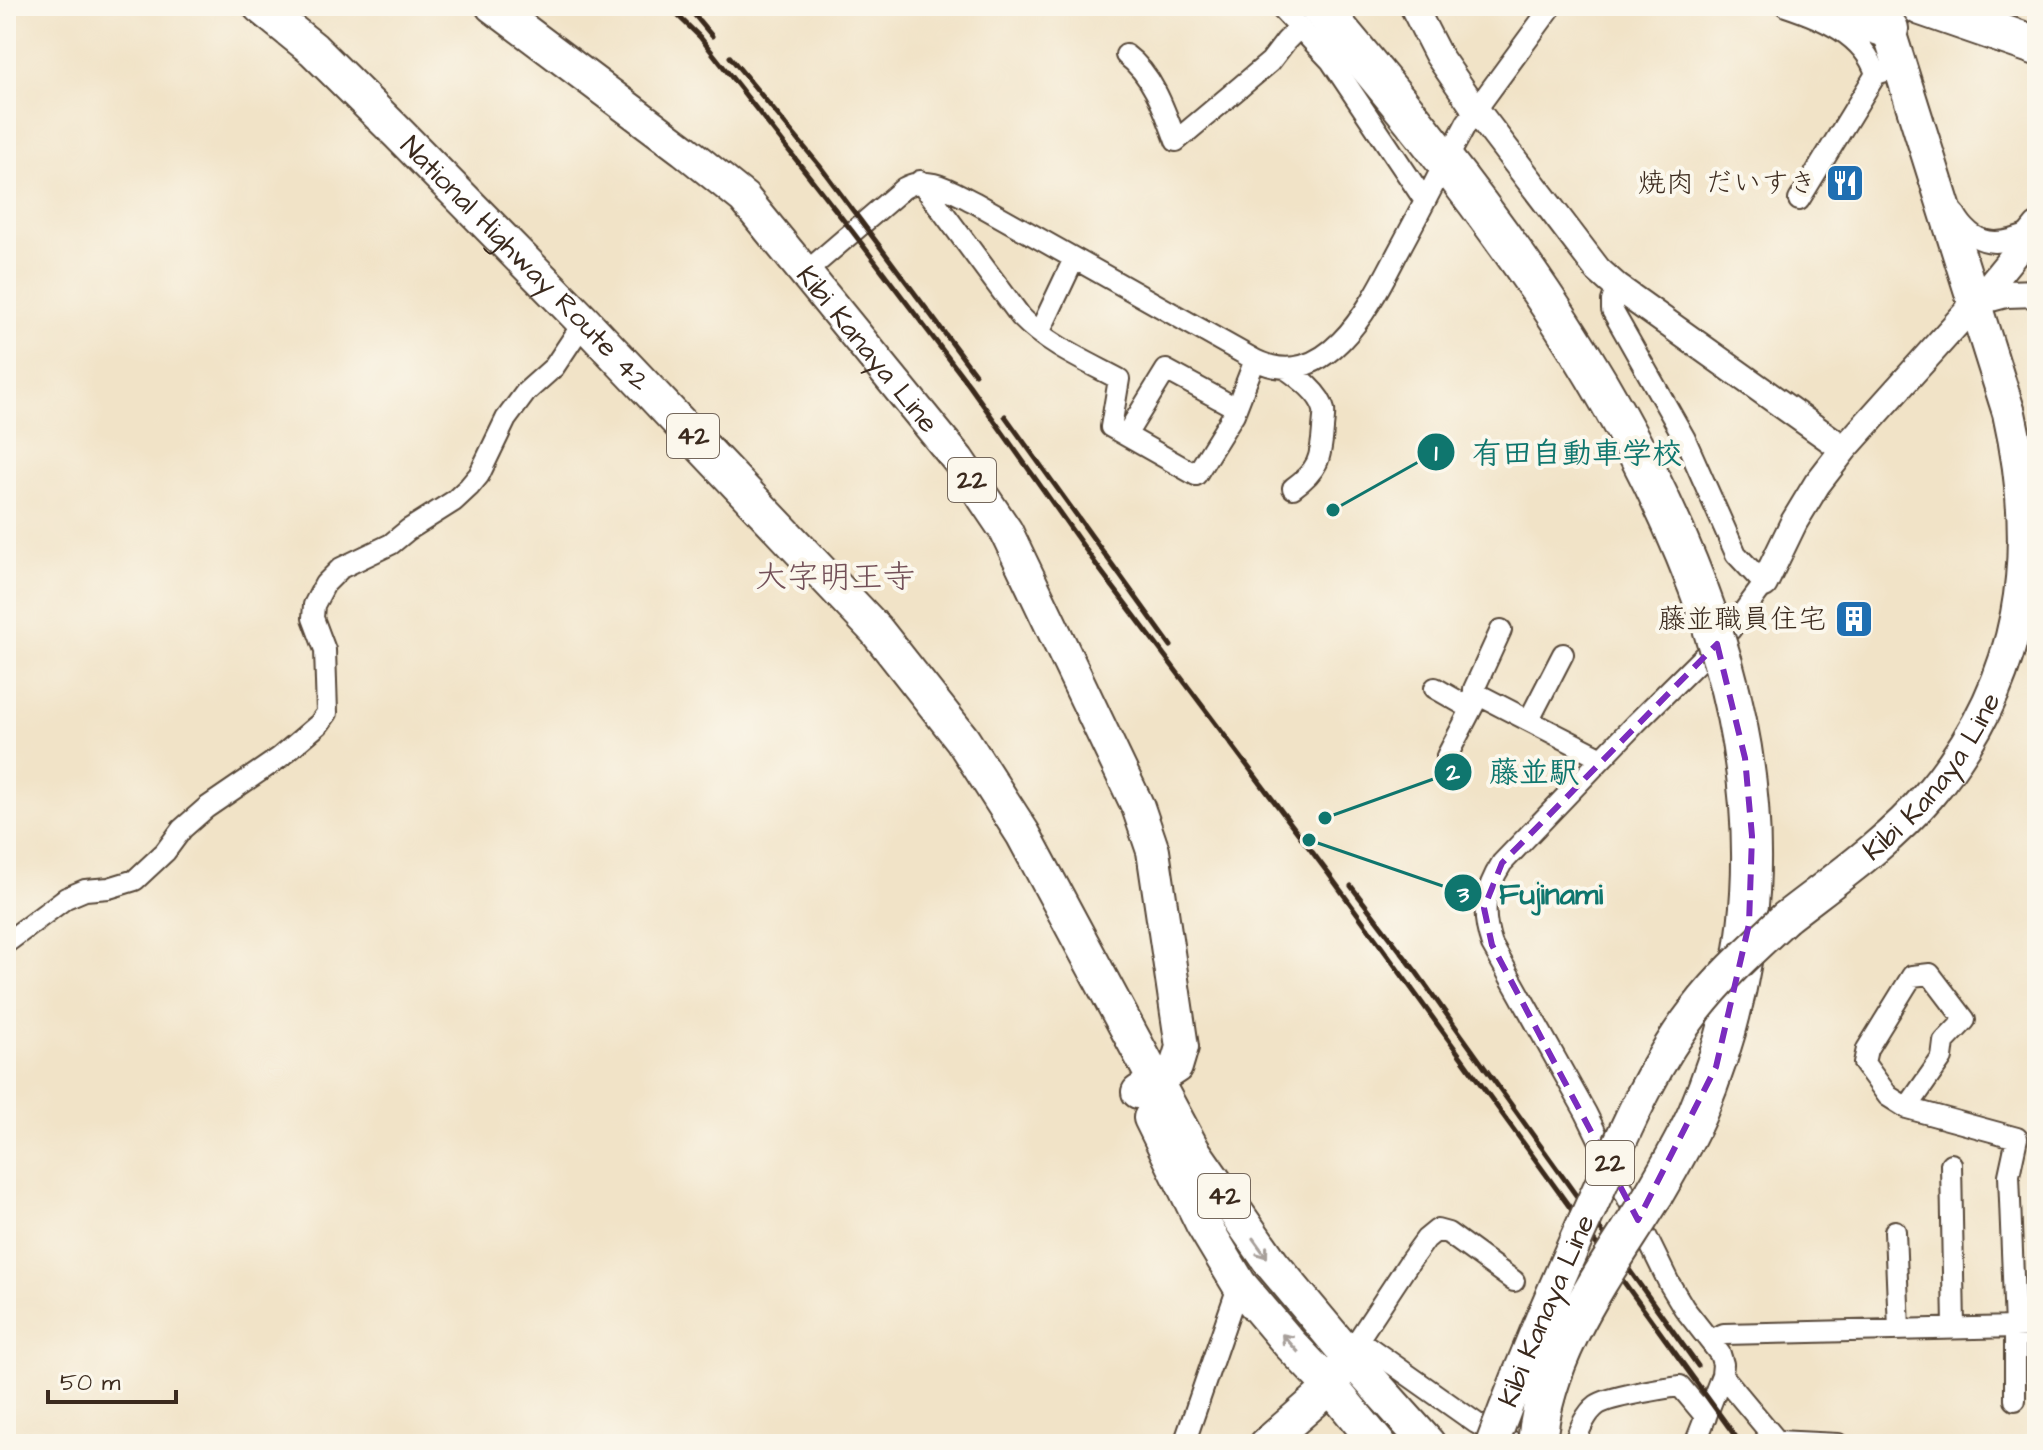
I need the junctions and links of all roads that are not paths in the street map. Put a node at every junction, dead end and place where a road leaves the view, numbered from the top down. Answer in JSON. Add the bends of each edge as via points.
{"nodes":[{"id":1,"x":260,"y":6,"type":"edge"},
{"id":2,"x":492,"y":6,"type":"edge"},
{"id":3,"x":1279,"y":6,"type":"edge"},
{"id":4,"x":1357,"y":6,"type":"edge"},
{"id":5,"x":1413,"y":6,"type":"edge"},
{"id":6,"x":1552,"y":6,"type":"edge"},
{"id":7,"x":1786,"y":6,"type":"edge"},
{"id":8,"x":1822,"y":6,"type":"edge"},
{"id":9,"x":1921,"y":6,"type":"edge"},
{"id":10,"x":2000,"y":6,"type":"edge"},
{"id":11,"x":1310,"y":17,"type":"edge"},
{"id":12,"x":1885,"y":18,"type":"edge"},
{"id":13,"x":2037,"y":19,"type":"edge"},
{"id":14,"x":2037,"y":46,"type":"edge"},
{"id":15,"x":1126,"y":55,"type":"dead end"},
{"id":16,"x":1889,"y":70,"type":"junction"},
{"id":17,"x":1391,"y":91,"type":"junction"},
{"id":18,"x":1476,"y":110,"type":"junction"},
{"id":19,"x":1451,"y":152,"type":"dead end"},
{"id":20,"x":1438,"y":176,"type":"dead end"},
{"id":21,"x":920,"y":181,"type":"junction"},
{"id":22,"x":1939,"y":186,"type":"junction"},
{"id":23,"x":1799,"y":200,"type":"dead end"},
{"id":24,"x":1425,"y":201,"type":"junction"},
{"id":25,"x":2035,"y":229,"type":"edge"},
{"id":26,"x":1074,"y":259,"type":"junction"},
{"id":27,"x":806,"y":272,"type":"junction"},
{"id":28,"x":1617,"y":287,"type":"junction"},
{"id":29,"x":2037,"y":293,"type":"edge"},
{"id":30,"x":1976,"y":302,"type":"junction"},
{"id":31,"x":584,"y":322,"type":"junction"},
{"id":32,"x":1039,"y":333,"type":"junction"},
{"id":33,"x":1255,"y":360,"type":"junction"},
{"id":34,"x":1285,"y":368,"type":"junction"},
{"id":35,"x":1236,"y":408,"type":"junction"},
{"id":36,"x":1126,"y":435,"type":"junction"},
{"id":37,"x":1844,"y":449,"type":"junction"},
{"id":38,"x":1293,"y":488,"type":"dead end"},
{"id":39,"x":1764,"y":584,"type":"junction"},
{"id":40,"x":1501,"y":630,"type":"dead end"},
{"id":41,"x":1563,"y":654,"type":"dead end"},
{"id":42,"x":1435,"y":688,"type":"dead end"},
{"id":43,"x":1473,"y":700,"type":"junction"},
{"id":44,"x":1529,"y":720,"type":"junction"},
{"id":45,"x":1447,"y":756,"type":"dead end"},
{"id":46,"x":1602,"y":758,"type":"junction"},
{"id":47,"x":6,"y":943,"type":"edge"},
{"id":48,"x":1147,"y":1087,"type":"junction"},
{"id":49,"x":1907,"y":1108,"type":"junction"},
{"id":50,"x":1951,"y":1164,"type":"dead end"},
{"id":51,"x":1895,"y":1231,"type":"dead end"},
{"id":52,"x":1514,"y":1281,"type":"dead end"},
{"id":53,"x":1239,"y":1284,"type":"junction"},
{"id":54,"x":2037,"y":1326,"type":"edge"},
{"id":55,"x":1954,"y":1327,"type":"junction"},
{"id":56,"x":2015,"y":1327,"type":"junction"},
{"id":57,"x":1899,"y":1329,"type":"junction"},
{"id":58,"x":1709,"y":1340,"type":"junction"},
{"id":59,"x":1354,"y":1348,"type":"junction"},
{"id":60,"x":1722,"y":1375,"type":"junction"},
{"id":61,"x":1331,"y":1387,"type":"junction"},
{"id":62,"x":2015,"y":1400,"type":"dead end"},
{"id":63,"x":1706,"y":1417,"type":"junction"},
{"id":64,"x":1184,"y":1444,"type":"edge"},
{"id":65,"x":1266,"y":1444,"type":"edge"},
{"id":66,"x":1378,"y":1444,"type":"edge"},
{"id":67,"x":1428,"y":1444,"type":"edge"},
{"id":68,"x":1492,"y":1444,"type":"edge"},
{"id":69,"x":1514,"y":1444,"type":"edge"},
{"id":70,"x":1537,"y":1444,"type":"edge"},
{"id":71,"x":1574,"y":1444,"type":"edge"},
{"id":72,"x":1695,"y":1444,"type":"edge"},
{"id":73,"x":1838,"y":1444,"type":"edge"}],
"edges":[{"from":1,"to":31,"type":"highway","name":"National Highway Route 42","number":"42","via":[[331,66]]},
{"from":2,"to":27,"type":"main road","name":"Kibi Kanaya Line","number":"22","via":[[744,198]]},
{"from":3,"to":11,"type":"street"},
{"from":4,"to":17,"type":"highway","via":[[1364,37]]},
{"from":5,"to":18,"type":"street","via":[[1438,55]]},
{"from":6,"to":18,"type":"street"},
{"from":7,"to":16,"type":"street","via":[[1828,23],[1852,39],[1872,63]]},
{"from":8,"to":12,"type":"highway"},
{"from":9,"to":14,"type":"highway"},
{"from":10,"to":13,"type":"highway"},
{"from":11,"to":15,"type":"street","via":[[1270,62],[1176,141],[1149,80]]},
{"from":11,"to":17,"type":"highway"},
{"from":11,"to":24,"type":"street","via":[[1331,61]]},
{"from":12,"to":16,"type":"main road","name":"Kibi Kanaya Line","number":"22"},
{"from":16,"to":22,"type":"main road","name":"Kibi Kanaya Line","number":"22"},
{"from":16,"to":23,"type":"street"},
{"from":17,"to":70,"type":"highway","bridge":true,"via":[[1516,254],[1584,354],[1665,506],[1723,663],[1749,791],[1752,882],[1745,951],[1716,1067],[1696,1117],[1568,1340],[1543,1406]]},
{"from":18,"to":19,"type":"street"},
{"from":18,"to":28,"type":"street","via":[[1581,249]]},
{"from":20,"to":24,"type":"street"},
{"from":21,"to":26,"type":"street","via":[[974,202]]},
{"from":21,"to":27,"type":"street","via":[[904,188]]},
{"from":21,"to":32,"type":"street","via":[[1021,317]]},
{"from":22,"to":25,"type":"street","via":[[1967,232],[1979,239],[2014,241]]},
{"from":22,"to":30,"type":"main road","name":"Kibi Kanaya Line","number":"22"},
{"from":24,"to":34,"type":"street","via":[[1357,325],[1326,353]]},
{"from":25,"to":30,"type":"street"},
{"from":26,"to":32,"type":"street"},
{"from":26,"to":33,"type":"street"},
{"from":27,"to":48,"type":"main road","name":"Kibi Kanaya Line","number":"22","via":[[958,460],[1006,531],[1138,807],[1153,851],[1182,1047],[1176,1067]]},
{"from":28,"to":37,"type":"street"},
{"from":28,"to":39,"type":"street","via":[[1612,310],[1685,439],[1736,554]]},
{"from":29,"to":30,"type":"street"},
{"from":30,"to":37,"type":"street"},
{"from":30,"to":68,"type":"main road","name":"Kibi Kanaya Line","number":"22","bridge":true,"via":[[2009,413],[2023,489],[2021,597],[1995,686],[1928,796],[1720,979],[1677,1035],[1630,1118],[1560,1273]]},
{"from":31,"to":47,"type":"street","via":[[554,367],[506,419],[469,487],[391,544],[341,568],[325,584],[313,618],[325,650],[327,713],[319,724],[190,822],[135,880],[66,898]]},
{"from":31,"to":48,"type":"highway","name":"National Highway Route 42","number":"42","via":[[876,630],[962,739],[1067,915],[1111,1030]]},
{"from":32,"to":36,"type":"street","via":[[1119,379],[1111,427]]},
{"from":33,"to":34,"type":"street"},
{"from":33,"to":35,"type":"street"},
{"from":34,"to":38,"type":"street","via":[[1304,382],[1324,410],[1317,466]]},
{"from":35,"to":36,"type":"street","via":[[1166,370]]},
{"from":35,"to":36,"type":"street","via":[[1196,475]]},
{"from":37,"to":39,"type":"street","via":[[1805,501]]},
{"from":39,"to":46,"type":"street","via":[[1730,630]]},
{"from":40,"to":43,"type":"street"},
{"from":41,"to":44,"type":"street"},
{"from":42,"to":43,"type":"street","via":[[1463,704]]},
{"from":43,"to":44,"type":"street","via":[[1483,697]]},
{"from":43,"to":45,"type":"street"},
{"from":44,"to":46,"type":"street"},
{"from":46,"to":58,"type":"street","via":[[1502,863],[1487,890],[1485,926],[1586,1113],[1669,1283]]},
{"from":48,"to":53,"type":"highway","name":"National Highway Route 42","number":"42","via":[[1203,1224]]},
{"from":48,"to":59,"type":"highway","name":"National Highway Route 42","number":"42","one_way":true,"via":[[1259,1246]]},
{"from":49,"to":49,"type":"street","via":[[1888,1096],[1864,1063],[1867,1049],[1912,976],[1930,974],[1965,1020],[1944,1042],[1942,1058]]},
{"from":49,"to":56,"type":"street","via":[[2017,1138],[2009,1175]]},
{"from":50,"to":55,"type":"street"},
{"from":51,"to":57,"type":"street"},
{"from":52,"to":59,"type":"street","via":[[1437,1230],[1410,1261]]},
{"from":61,"to":53,"type":"highway","name":"National Highway Route 42","number":"42","one_way":true},
{"from":53,"to":64,"type":"street"},
{"from":54,"to":56,"type":"street"},
{"from":55,"to":56,"type":"street"},
{"from":55,"to":57,"type":"street"},
{"from":56,"to":62,"type":"street"},
{"from":57,"to":58,"type":"street","via":[[1724,1334]]},
{"from":58,"to":60,"type":"street","via":[[1720,1354]]},
{"from":59,"to":61,"type":"main road"},
{"from":59,"to":67,"type":"highway","name":"National Highway Route 42","number":"42"},
{"from":59,"to":69,"type":"street"},
{"from":60,"to":63,"type":"street"},
{"from":60,"to":73,"type":"street","via":[[1777,1441]]},
{"from":61,"to":65,"type":"main road"},
{"from":61,"to":66,"type":"highway","name":"National Highway Route 42","number":"42"},
{"from":63,"to":71,"type":"street","via":[[1680,1386],[1620,1398],[1599,1404],[1586,1417]]},
{"from":63,"to":72,"type":"street"}]}
